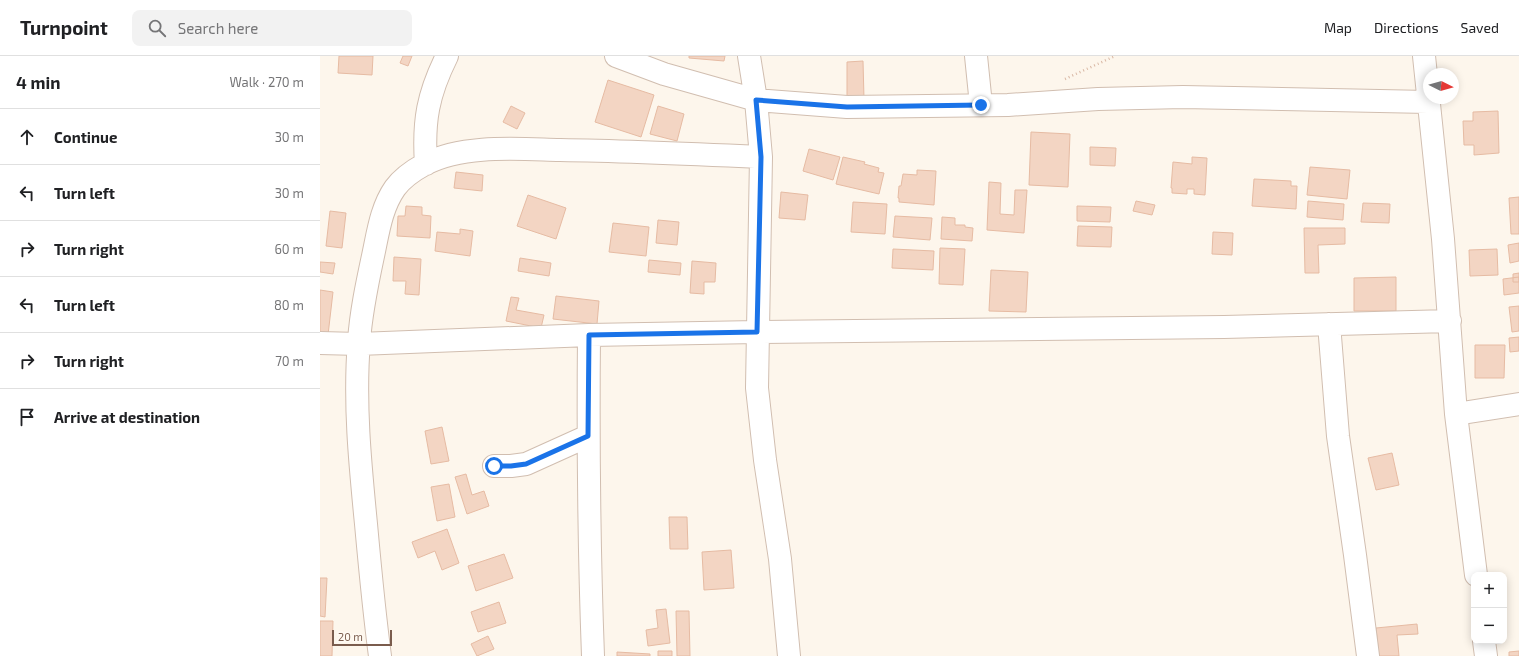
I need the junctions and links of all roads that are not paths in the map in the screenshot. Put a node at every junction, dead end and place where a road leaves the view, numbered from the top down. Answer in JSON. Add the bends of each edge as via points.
{"nodes":[{"id":1,"x":447,"y":56,"type":"edge"},
{"id":2,"x":616,"y":56,"type":"edge"},
{"id":3,"x":749,"y":56,"type":"edge"},
{"id":4,"x":976,"y":56,"type":"edge"},
{"id":5,"x":1424,"y":56,"type":"edge"},
{"id":6,"x":1425,"y":68,"type":"edge"},
{"id":7,"x":756,"y":100,"type":"junction"},
{"id":8,"x":1423,"y":102,"type":"edge"},
{"id":9,"x":1428,"y":104,"type":"edge"},
{"id":10,"x":981,"y":105,"type":"junction"},
{"id":11,"x":761,"y":157,"type":"junction"},
{"id":12,"x":426,"y":164,"type":"junction"},
{"id":13,"x":1450,"y":321,"type":"junction"},
{"id":14,"x":1329,"y":324,"type":"junction"},
{"id":15,"x":757,"y":332,"type":"junction"},
{"id":16,"x":589,"y":335,"type":"junction"},
{"id":17,"x":320,"y":343,"type":"edge"},
{"id":18,"x":359,"y":344,"type":"junction"},
{"id":19,"x":1519,"y":404,"type":"edge"},
{"id":20,"x":1456,"y":414,"type":"junction"},
{"id":21,"x":588,"y":436,"type":"junction"},
{"id":22,"x":494,"y":466,"type":"dead end"},
{"id":23,"x":1476,"y":572,"type":"edge"},
{"id":24,"x":1484,"y":644,"type":"edge"},
{"id":25,"x":1367,"y":655,"type":"edge"},
{"id":26,"x":380,"y":656,"type":"edge"},
{"id":27,"x":593,"y":656,"type":"edge"},
{"id":28,"x":788,"y":656,"type":"edge"},
{"id":29,"x":1486,"y":656,"type":"edge"}],
"edges":[{"from":1,"to":12,"type":"street","via":[[436,79],[426,118]]},
{"from":2,"to":7,"type":"street","via":[[664,74]]},
{"from":3,"to":7,"type":"street"},
{"from":4,"to":10,"type":"street"},
{"from":5,"to":6,"type":"street"},
{"from":7,"to":10,"type":"street","via":[[847,107]]},
{"from":7,"to":11,"type":"street"},
{"from":8,"to":10,"type":"street","via":[[1183,96]]},
{"from":9,"to":13,"type":"street","via":[[1444,239]]},
{"from":11,"to":12,"type":"street","via":[[504,149],[462,152],[443,156]]},
{"from":11,"to":15,"type":"street"},
{"from":12,"to":18,"type":"street","via":[[408,174],[396,187],[385,208],[371,262]]},
{"from":13,"to":14,"type":"street"},
{"from":13,"to":20,"type":"street"},
{"from":14,"to":15,"type":"street"},
{"from":14,"to":25,"type":"street","via":[[1338,436]]},
{"from":15,"to":16,"type":"street"},
{"from":15,"to":28,"type":"street","via":[[757,388],[780,559]]},
{"from":16,"to":18,"type":"street"},
{"from":16,"to":21,"type":"street"},
{"from":17,"to":18,"type":"street"},
{"from":18,"to":26,"type":"street","via":[[357,399],[361,469],[373,608]]},
{"from":19,"to":20,"type":"street"},
{"from":20,"to":23,"type":"street"},
{"from":21,"to":22,"type":"street","via":[[526,464]]},
{"from":21,"to":27,"type":"street"},
{"from":24,"to":29,"type":"street"}]}
